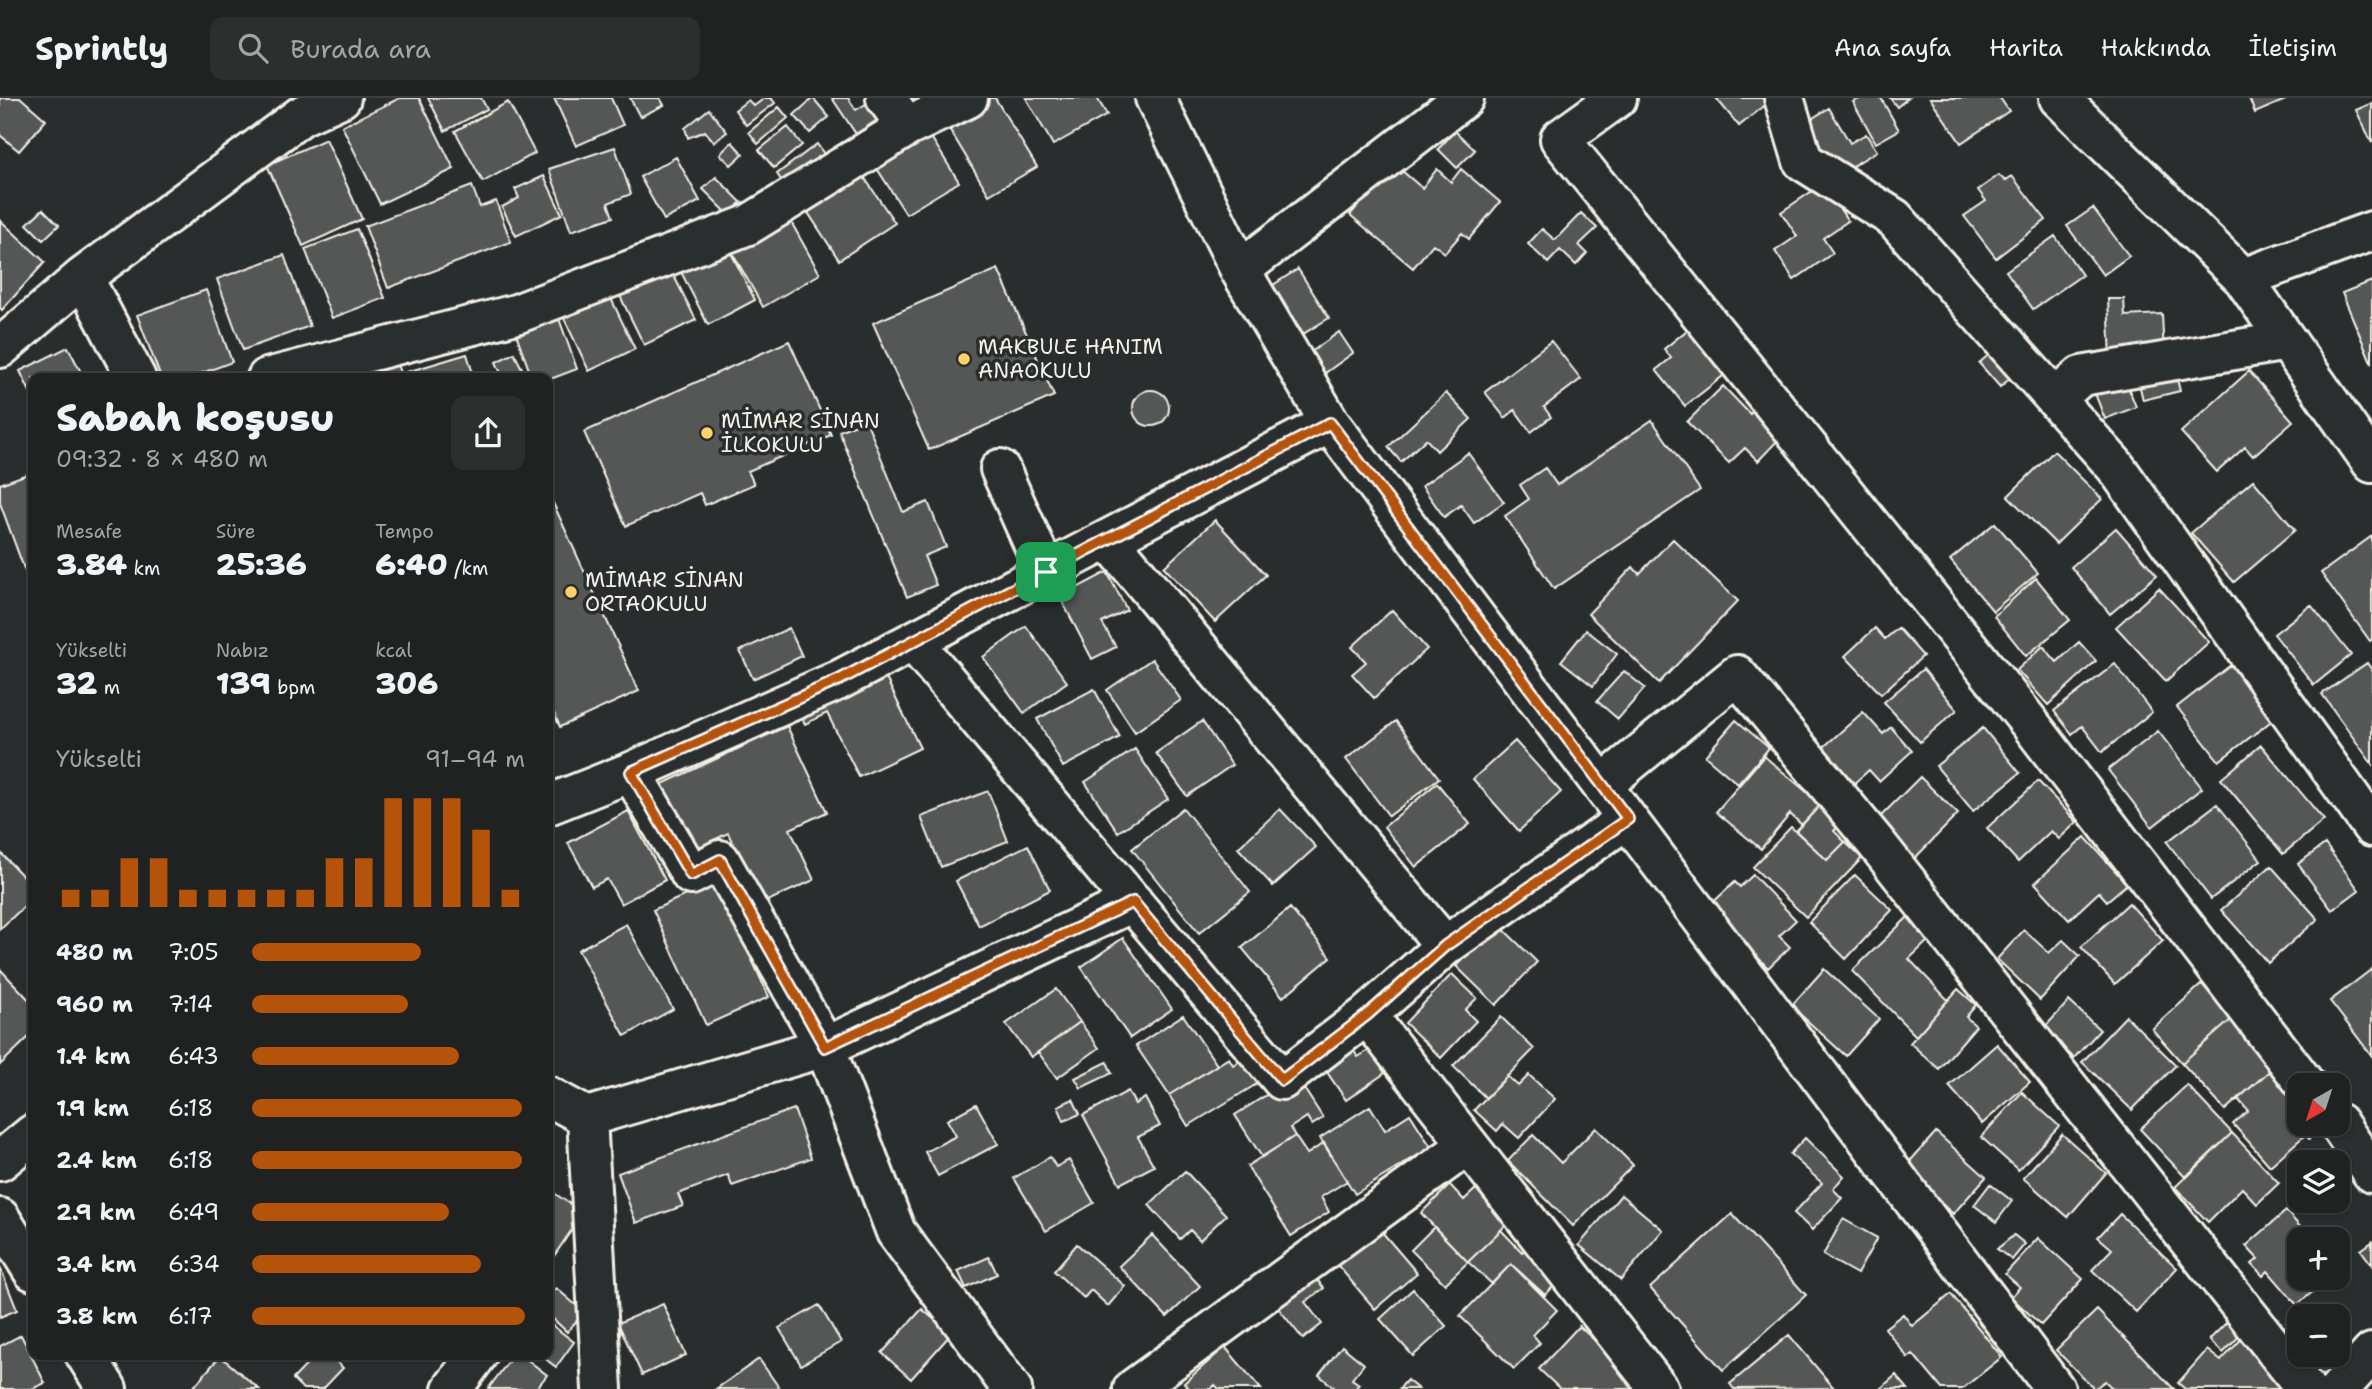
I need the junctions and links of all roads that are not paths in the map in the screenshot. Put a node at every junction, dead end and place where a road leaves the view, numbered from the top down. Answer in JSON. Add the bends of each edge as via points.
{"nodes":[{"id":1,"x":341,"y":98,"type":"edge"},
{"id":2,"x":968,"y":98,"type":"edge"},
{"id":3,"x":1155,"y":98,"type":"edge"},
{"id":4,"x":1464,"y":98,"type":"edge"},
{"id":5,"x":1617,"y":98,"type":"edge"},
{"id":6,"x":1784,"y":98,"type":"edge"},
{"id":7,"x":2059,"y":98,"type":"edge"},
{"id":8,"x":292,"y":107,"type":"edge"},
{"id":9,"x":897,"y":113,"type":"edge"},
{"id":10,"x":2372,"y":231,"type":"edge"},
{"id":11,"x":1240,"y":270,"type":"junction"},
{"id":12,"x":83,"y":277,"type":"junction"},
{"id":13,"x":2243,"y":278,"type":"junction"},
{"id":14,"x":2287,"y":341,"type":"junction"},
{"id":15,"x":0,"y":348,"type":"edge"},
{"id":16,"x":133,"y":373,"type":"edge"},
{"id":17,"x":286,"y":373,"type":"edge"},
{"id":18,"x":2055,"y":399,"type":"junction"},
{"id":19,"x":1330,"y":423,"type":"junction"},
{"id":20,"x":2372,"y":463,"type":"edge"},
{"id":21,"x":1000,"y":470,"type":"dead end"},
{"id":22,"x":1108,"y":539,"type":"junction"},
{"id":23,"x":1046,"y":572,"type":"junction"},
{"id":24,"x":913,"y":641,"type":"junction"},
{"id":25,"x":631,"y":772,"type":"junction"},
{"id":26,"x":1602,"y":785,"type":"junction"},
{"id":27,"x":553,"y":803,"type":"edge"},
{"id":28,"x":1628,"y":819,"type":"junction"},
{"id":29,"x":2372,"y":827,"type":"edge"},
{"id":30,"x":1133,"y":902,"type":"junction"},
{"id":31,"x":1445,"y":946,"type":"junction"},
{"id":32,"x":1367,"y":1015,"type":"junction"},
{"id":33,"x":825,"y":1047,"type":"junction"},
{"id":34,"x":2297,"y":1073,"type":"edge"},
{"id":35,"x":553,"y":1099,"type":"edge"},
{"id":36,"x":587,"y":1116,"type":"junction"},
{"id":37,"x":2347,"y":1136,"type":"edge"},
{"id":38,"x":28,"y":1138,"type":"edge"},
{"id":39,"x":1468,"y":1144,"type":"junction"},
{"id":40,"x":0,"y":1161,"type":"edge"},
{"id":41,"x":2372,"y":1173,"type":"edge"},
{"id":42,"x":0,"y":1218,"type":"edge"},
{"id":43,"x":28,"y":1263,"type":"edge"},
{"id":44,"x":2372,"y":1353,"type":"edge"},
{"id":45,"x":89,"y":1360,"type":"edge"},
{"id":46,"x":474,"y":1360,"type":"edge"},
{"id":47,"x":107,"y":1389,"type":"edge"},
{"id":48,"x":452,"y":1389,"type":"edge"},
{"id":49,"x":602,"y":1389,"type":"edge"},
{"id":50,"x":1012,"y":1389,"type":"edge"},
{"id":51,"x":1133,"y":1389,"type":"edge"},
{"id":52,"x":1659,"y":1389,"type":"edge"},
{"id":53,"x":2055,"y":1389,"type":"edge"},
{"id":54,"x":2306,"y":1389,"type":"edge"},
{"id":55,"x":2339,"y":1389,"type":"edge"}],
"edges":[{"from":1,"to":8,"type":"street"},
{"from":2,"to":9,"type":"street"},
{"from":3,"to":11,"type":"street"},
{"from":4,"to":11,"type":"street"},
{"from":5,"to":34,"type":"street","via":[[1560,139],[2028,721]]},
{"from":6,"to":18,"type":"street","via":[[1803,161],[1894,218]]},
{"from":7,"to":13,"type":"street"},
{"from":8,"to":12,"type":"street"},
{"from":9,"to":17,"type":"street","via":[[748,225],[516,314]]},
{"from":10,"to":13,"type":"street"},
{"from":11,"to":19,"type":"street"},
{"from":12,"to":15,"type":"street"},
{"from":12,"to":16,"type":"street"},
{"from":13,"to":14,"type":"street"},
{"from":14,"to":18,"type":"street","via":[[2081,376]]},
{"from":14,"to":20,"type":"street"},
{"from":18,"to":29,"type":"street","via":[[2115,466]]},
{"from":19,"to":22,"type":"street"},
{"from":19,"to":26,"type":"street"},
{"from":21,"to":23,"type":"street"},
{"from":22,"to":23,"type":"street"},
{"from":22,"to":31,"type":"street"},
{"from":23,"to":24,"type":"street"},
{"from":24,"to":25,"type":"street","via":[[839,680]]},
{"from":24,"to":30,"type":"street"},
{"from":25,"to":27,"type":"street"},
{"from":25,"to":33,"type":"street","via":[[691,875],[720,860]]},
{"from":26,"to":28,"type":"street"},
{"from":26,"to":54,"type":"street","via":[[1737,675],[1877,845]]},
{"from":28,"to":31,"type":"street"},
{"from":28,"to":53,"type":"street"},
{"from":30,"to":32,"type":"street","via":[[1282,1080]]},
{"from":30,"to":33,"type":"street"},
{"from":31,"to":32,"type":"street"},
{"from":32,"to":39,"type":"street"},
{"from":33,"to":36,"type":"street"},
{"from":33,"to":50,"type":"street","via":[[896,1232]]},
{"from":35,"to":36,"type":"street"},
{"from":36,"to":49,"type":"street"},
{"from":37,"to":41,"type":"street"},
{"from":38,"to":40,"type":"street"},
{"from":39,"to":51,"type":"street"},
{"from":39,"to":52,"type":"street"},
{"from":42,"to":43,"type":"street"},
{"from":44,"to":55,"type":"street"},
{"from":45,"to":47,"type":"street"},
{"from":46,"to":48,"type":"street"}]}
